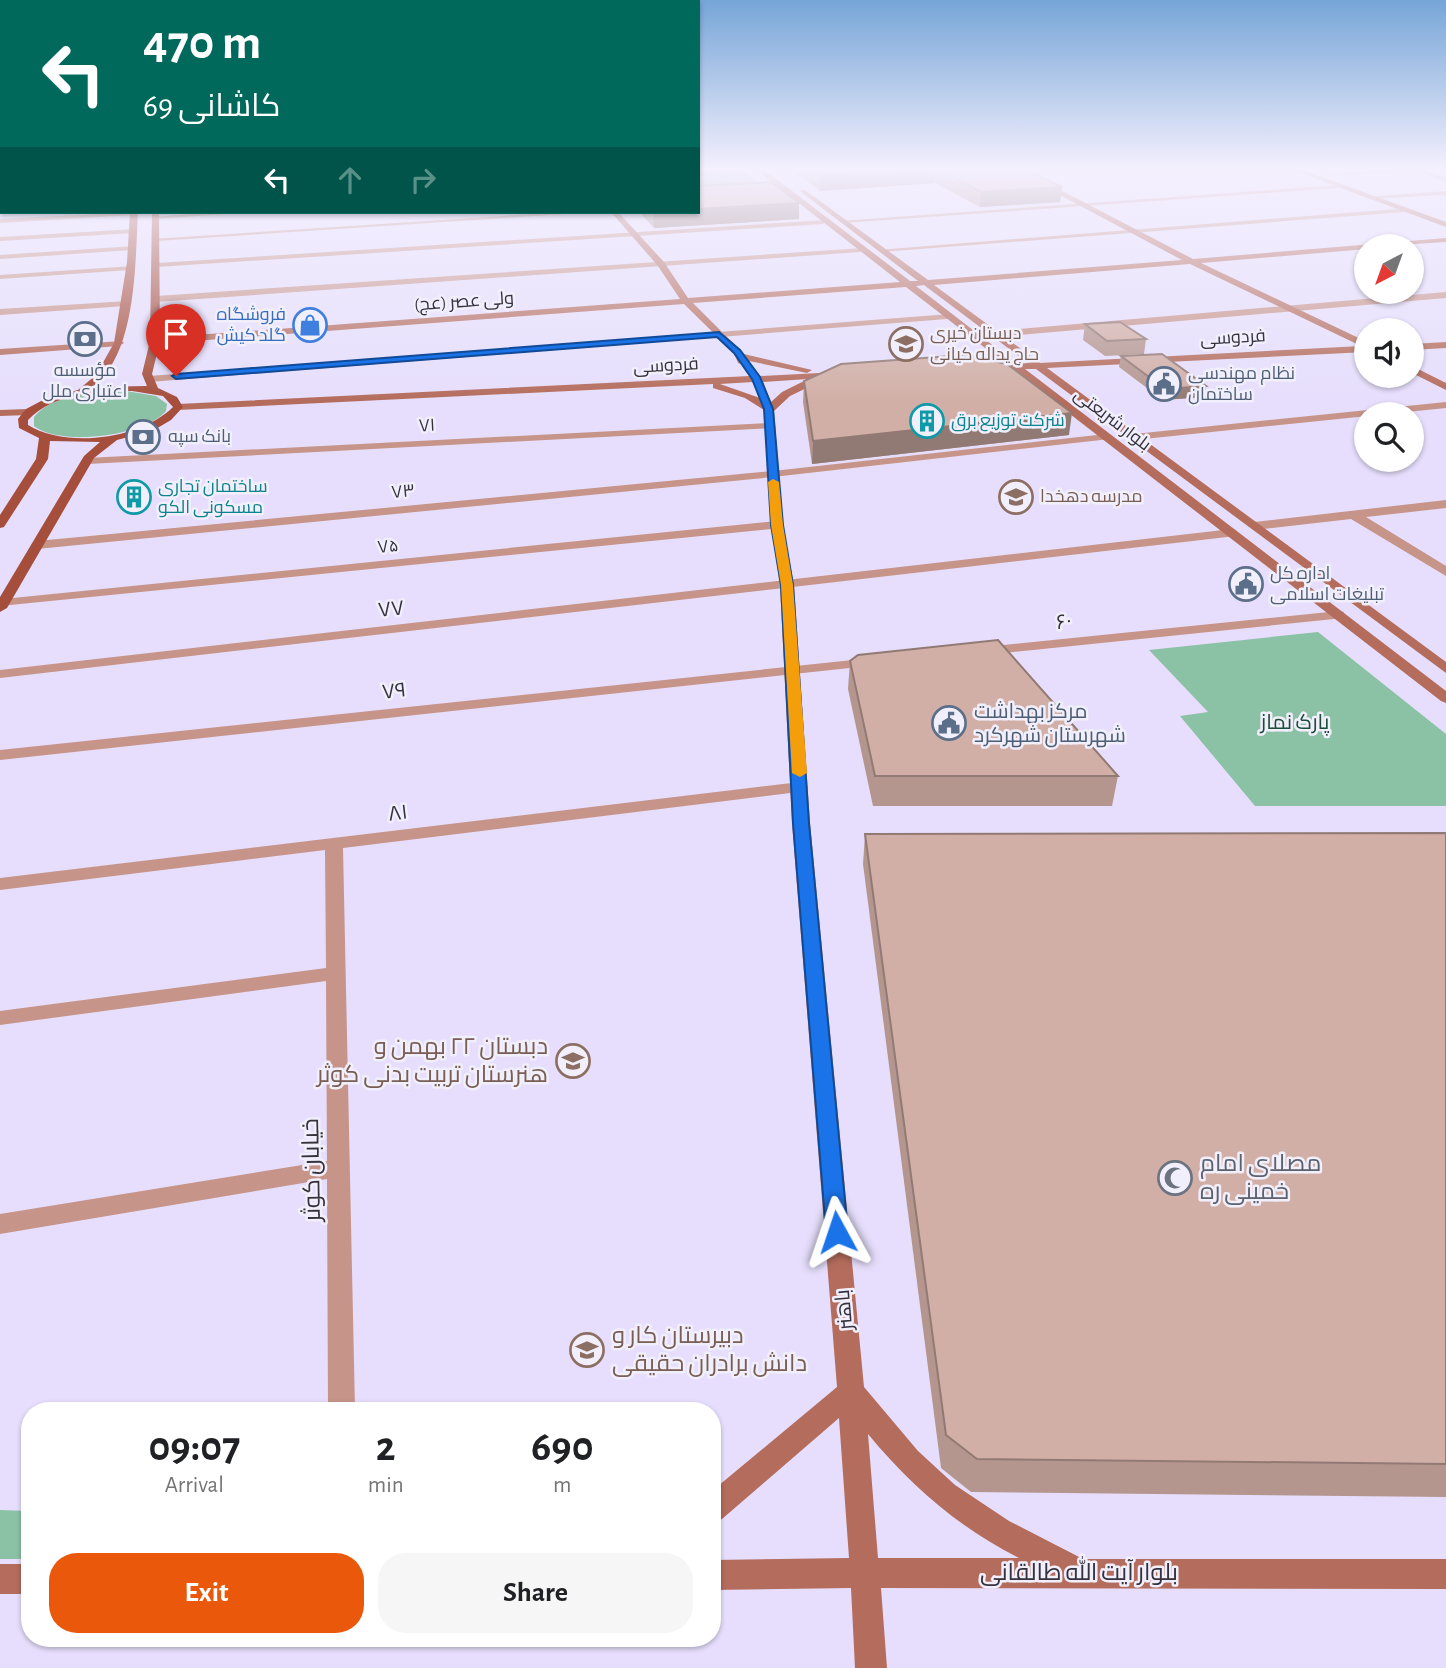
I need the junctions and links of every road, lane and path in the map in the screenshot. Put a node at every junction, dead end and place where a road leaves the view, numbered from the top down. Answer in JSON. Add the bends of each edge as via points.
{"nodes":[{"id":1,"x":157,"y":246,"type":"edge"},
{"id":2,"x":451,"y":246,"type":"edge"},
{"id":3,"x":644,"y":246,"type":"edge"},
{"id":4,"x":855,"y":246,"type":"edge"},
{"id":5,"x":876,"y":246,"type":"edge"},
{"id":6,"x":933,"y":246,"type":"edge"},
{"id":7,"x":1163,"y":246,"type":"edge"},
{"id":8,"x":1371,"y":246,"type":"edge"},
{"id":9,"x":132,"y":248,"type":"joint"},
{"id":10,"x":860,"y":250,"type":"junction"},
{"id":11,"x":881,"y":250,"type":"junction"},
{"id":12,"x":0,"y":257,"type":"edge"},
{"id":13,"x":1189,"y":260,"type":"junction"},
{"id":14,"x":661,"y":264,"type":"junction"},
{"id":15,"x":157,"y":265,"type":"junction"},
{"id":16,"x":130,"y":268,"type":"junction"},
{"id":17,"x":0,"y":277,"type":"edge"},
{"id":18,"x":925,"y":283,"type":"junction"},
{"id":19,"x":906,"y":284,"type":"junction"},
{"id":20,"x":1446,"y":295,"type":"edge"},
{"id":21,"x":156,"y":299,"type":"junction"},
{"id":22,"x":686,"y":300,"type":"junction"},
{"id":23,"x":125,"y":303,"type":"junction"},
{"id":24,"x":1293,"y":309,"type":"junction"},
{"id":25,"x":0,"y":313,"type":"edge"},
{"id":26,"x":947,"y":316,"type":"junction"},
{"id":27,"x":719,"y":334,"type":"junction"},
{"id":28,"x":996,"y":334,"type":"junction"},
{"id":29,"x":155,"y":341,"type":"junction"},
{"id":30,"x":1354,"y":341,"type":"edge"},
{"id":31,"x":119,"y":343,"type":"junction"},
{"id":32,"x":1446,"y":345,"type":"edge"},
{"id":33,"x":1424,"y":346,"type":"edge"},
{"id":34,"x":1354,"y":349,"type":"edge"},
{"id":35,"x":0,"y":352,"type":"edge"},
{"id":36,"x":995,"y":353,"type":"junction"},
{"id":37,"x":740,"y":356,"type":"junction"},
{"id":38,"x":1038,"y":365,"type":"junction"},
{"id":39,"x":1013,"y":366,"type":"junction"},
{"id":40,"x":975,"y":370,"type":"junction"},
{"id":41,"x":1424,"y":374,"type":"edge"},
{"id":42,"x":842,"y":375,"type":"junction"},
{"id":43,"x":100,"y":377,"type":"junction"},
{"id":44,"x":148,"y":377,"type":"junction"},
{"id":45,"x":757,"y":379,"type":"junction"},
{"id":46,"x":689,"y":382,"type":"junction"},
{"id":47,"x":1443,"y":383,"type":"edge"},
{"id":48,"x":1038,"y":386,"type":"junction"},
{"id":49,"x":154,"y":390,"type":"junction"},
{"id":50,"x":76,"y":393,"type":"junction"},
{"id":51,"x":1446,"y":405,"type":"edge"},
{"id":52,"x":178,"y":407,"type":"junction"},
{"id":53,"x":28,"y":412,"type":"junction"},
{"id":54,"x":0,"y":414,"type":"edge"},
{"id":55,"x":769,"y":415,"type":"junction"},
{"id":56,"x":45,"y":437,"type":"junction"},
{"id":57,"x":114,"y":437,"type":"junction"},
{"id":58,"x":1106,"y":437,"type":"junction"},
{"id":59,"x":1134,"y":437,"type":"junction"},
{"id":60,"x":42,"y":459,"type":"junction"},
{"id":61,"x":88,"y":459,"type":"junction"},
{"id":62,"x":773,"y":474,"type":"junction"},
{"id":63,"x":1446,"y":504,"type":"edge"},
{"id":64,"x":1354,"y":515,"type":"junction"},
{"id":65,"x":0,"y":524,"type":"edge"},
{"id":66,"x":777,"y":525,"type":"junction"},
{"id":67,"x":1254,"y":526,"type":"junction"},
{"id":68,"x":1232,"y":533,"type":"junction"},
{"id":69,"x":37,"y":545,"type":"junction"},
{"id":70,"x":1446,"y":572,"type":"edge"},
{"id":71,"x":787,"y":585,"type":"junction"},
{"id":72,"x":1,"y":606,"type":"edge"},
{"id":73,"x":1339,"y":615,"type":"junction"},
{"id":74,"x":971,"y":652,"type":"edge"},
{"id":75,"x":889,"y":660,"type":"edge"},
{"id":76,"x":1446,"y":669,"type":"edge"},
{"id":77,"x":793,"y":670,"type":"junction"},
{"id":78,"x":0,"y":674,"type":"edge"},
{"id":79,"x":1446,"y":698,"type":"edge"},
{"id":80,"x":0,"y":755,"type":"edge"},
{"id":81,"x":800,"y":787,"type":"junction"},
{"id":82,"x":334,"y":844,"type":"junction"},
{"id":83,"x":0,"y":884,"type":"edge"},
{"id":84,"x":335,"y":973,"type":"junction"},
{"id":85,"x":0,"y":1018,"type":"edge"},
{"id":86,"x":338,"y":1168,"type":"junction"},
{"id":87,"x":0,"y":1224,"type":"edge"},
{"id":88,"x":851,"y":1392,"type":"junction"},
{"id":89,"x":342,"y":1402,"type":"edge"},
{"id":90,"x":721,"y":1501,"type":"edge"},
{"id":91,"x":864,"y":1573,"type":"junction"},
{"id":92,"x":1082,"y":1573,"type":"junction"},
{"id":93,"x":1446,"y":1574,"type":"edge"},
{"id":94,"x":721,"y":1575,"type":"edge"},
{"id":95,"x":0,"y":1578,"type":"edge"},
{"id":96,"x":21,"y":1578,"type":"edge"},
{"id":97,"x":871,"y":1668,"type":"edge"}],
"edges":[{"from":1,"to":15,"type":"main road"},
{"from":2,"to":15,"type":"street"},
{"from":3,"to":14,"type":"main road","name":"باهنر"},
{"from":4,"to":10,"type":"main road","name":"بلوار شریعتی"},
{"from":5,"to":11,"type":"main road","name":"بلوار شریعتی"},
{"from":6,"to":11,"type":"street"},
{"from":7,"to":13,"type":"main road"},
{"from":8,"to":13,"type":"main road","name":"ولی عصر (عج)"},
{"from":9,"to":12,"type":"street"},
{"from":9,"to":16,"type":"main road"},
{"from":10,"to":14,"type":"street"},
{"from":10,"to":19,"type":"main road","name":"بلوار شریعتی"},
{"from":11,"to":18,"type":"main road","name":"بلوار شریعتی"},
{"from":13,"to":18,"type":"main road","name":"ولی عصر (عج)"},
{"from":13,"to":24,"type":"main road"},
{"from":14,"to":21,"type":"street"},
{"from":14,"to":22,"type":"main road","name":"باهنر"},
{"from":15,"to":21,"type":"main road"},
{"from":16,"to":17,"type":"street"},
{"from":16,"to":23,"type":"main road"},
{"from":18,"to":19,"type":"main road","name":"ولی عصر (عج)"},
{"from":18,"to":28,"type":"main road","name":"بلوار شریعتی"},
{"from":19,"to":22,"type":"main road","name":"ولی عصر (عج)"},
{"from":19,"to":26,"type":"main road","name":"بلوار شریعتی"},
{"from":20,"to":24,"type":"street"},
{"from":21,"to":29,"type":"main road"},
{"from":22,"to":27,"type":"main road","name":"باهنر"},
{"from":22,"to":29,"type":"main road","name":"ولی عصر (عج)"},
{"from":23,"to":25,"type":"street"},
{"from":23,"to":31,"type":"main road"},
{"from":24,"to":28,"type":"street"},
{"from":24,"to":30,"type":"main road"},
{"from":26,"to":27,"type":"street"},
{"from":26,"to":36,"type":"main road","name":"بلوار شریعتی"},
{"from":27,"to":37,"type":"main road","name":"باهنر"},
{"from":27,"to":44,"type":"street"},
{"from":28,"to":38,"type":"main road","name":"بلوار شریعتی"},
{"from":29,"to":44,"type":"main road"},
{"from":31,"to":35,"type":"main road"},
{"from":31,"to":43,"type":"main road"},
{"from":32,"to":33,"type":"main road"},
{"from":34,"to":38,"type":"main road","name":"فردوسی"},
{"from":36,"to":39,"type":"main road","name":"بلوار شریعتی"},
{"from":36,"to":40,"type":"main road"},
{"from":37,"to":42,"type":"main road"},
{"from":37,"to":45,"type":"main road","name":"باهنر"},
{"from":37,"to":46,"type":"main road","via":[[740,365],[730,371]]},
{"from":38,"to":39,"type":"main road","name":"فردوسی"},
{"from":38,"to":59,"type":"main road","name":"بلوار شریعتی"},
{"from":39,"to":40,"type":"main road","name":"فردوسی"},
{"from":39,"to":48,"type":"main road","name":"بلوار شریعتی"},
{"from":40,"to":48,"type":"main road"},
{"from":41,"to":47,"type":"main road"},
{"from":42,"to":45,"type":"main road","name":"فردوسی"},
{"from":42,"to":55,"type":"main road","via":[[794,389]]},
{"from":43,"to":44,"type":"main road","via":[[110,382]]},
{"from":43,"to":50,"type":"main road"},
{"from":44,"to":49,"type":"main road"},
{"from":45,"to":46,"type":"main road","name":"فردوسی"},
{"from":45,"to":55,"type":"main road","name":"باهنر"},
{"from":46,"to":52,"type":"main road","name":"فردوسی"},
{"from":46,"to":55,"type":"main road","via":[[757,400]]},
{"from":48,"to":58,"type":"main road","name":"بلوار شریعتی"},
{"from":49,"to":50,"type":"main road"},
{"from":49,"to":52,"type":"main road","via":[[170,396]]},
{"from":50,"to":53,"type":"main road"},
{"from":51,"to":59,"type":"street"},
{"from":52,"to":57,"type":"main road","via":[[158,424]]},
{"from":53,"to":54,"type":"main road"},
{"from":53,"to":56,"type":"main road","via":[[23,426]]},
{"from":55,"to":61,"type":"street","name":"۷۱"},
{"from":55,"to":62,"type":"main road","name":"باهنر"},
{"from":56,"to":57,"type":"main road"},
{"from":56,"to":60,"type":"main road"},
{"from":57,"to":61,"type":"main road"},
{"from":58,"to":62,"type":"street","name":"۷۳"},
{"from":58,"to":68,"type":"main road","name":"بلوار شریعتی"},
{"from":59,"to":67,"type":"main road","name":"بلوار شریعتی"},
{"from":60,"to":61,"type":"main road","via":[[82,451]]},
{"from":60,"to":65,"type":"main road"},
{"from":61,"to":69,"type":"main road"},
{"from":62,"to":66,"type":"main road","name":"باهنر"},
{"from":62,"to":69,"type":"street","name":"۷۳"},
{"from":63,"to":64,"type":"street"},
{"from":64,"to":67,"type":"street"},
{"from":64,"to":70,"type":"street"},
{"from":66,"to":71,"type":"main road","name":"باهنر"},
{"from":66,"to":72,"type":"street","name":"۷۵"},
{"from":67,"to":76,"type":"main road","name":"بلوار شریعتی"},
{"from":68,"to":71,"type":"street","name":"۷۷"},
{"from":68,"to":73,"type":"main road","name":"بلوار شریعتی"},
{"from":69,"to":72,"type":"main road"},
{"from":71,"to":77,"type":"main road","name":"باهنر"},
{"from":71,"to":78,"type":"street","name":"۷۷"},
{"from":73,"to":74,"type":"street","name":"۶۰"},
{"from":73,"to":79,"type":"main road","name":"بلوار شریعتی"},
{"from":75,"to":77,"type":"street"},
{"from":77,"to":80,"type":"street","name":"۷۹"},
{"from":77,"to":81,"type":"main road","name":"باهنر"},
{"from":81,"to":82,"type":"street","name":"۸۱"},
{"from":81,"to":88,"type":"main road","name":"باهنر"},
{"from":82,"to":83,"type":"street","name":"۸۱"},
{"from":82,"to":84,"type":"street","name":"خیابان کوثر"},
{"from":84,"to":85,"type":"street"},
{"from":84,"to":86,"type":"street","name":"خیابان کوثر"},
{"from":86,"to":87,"type":"street"},
{"from":86,"to":89,"type":"street","name":"خیابان کوثر"},
{"from":88,"to":90,"type":"main road"},
{"from":88,"to":91,"type":"main road","name":"باهنر"},
{"from":88,"to":92,"type":"main road","via":[[914,1466],[946,1495],[1022,1547]]},
{"from":91,"to":92,"type":"main road","name":"بلوار آیت الله طالقانی"},
{"from":91,"to":94,"type":"main road","name":"بلوار آیت الله طالقانی"},
{"from":91,"to":97,"type":"main road","name":"باهنر"},
{"from":92,"to":93,"type":"main road","name":"بلوار آیت الله طالقانی"},
{"from":95,"to":96,"type":"main road"}]}
